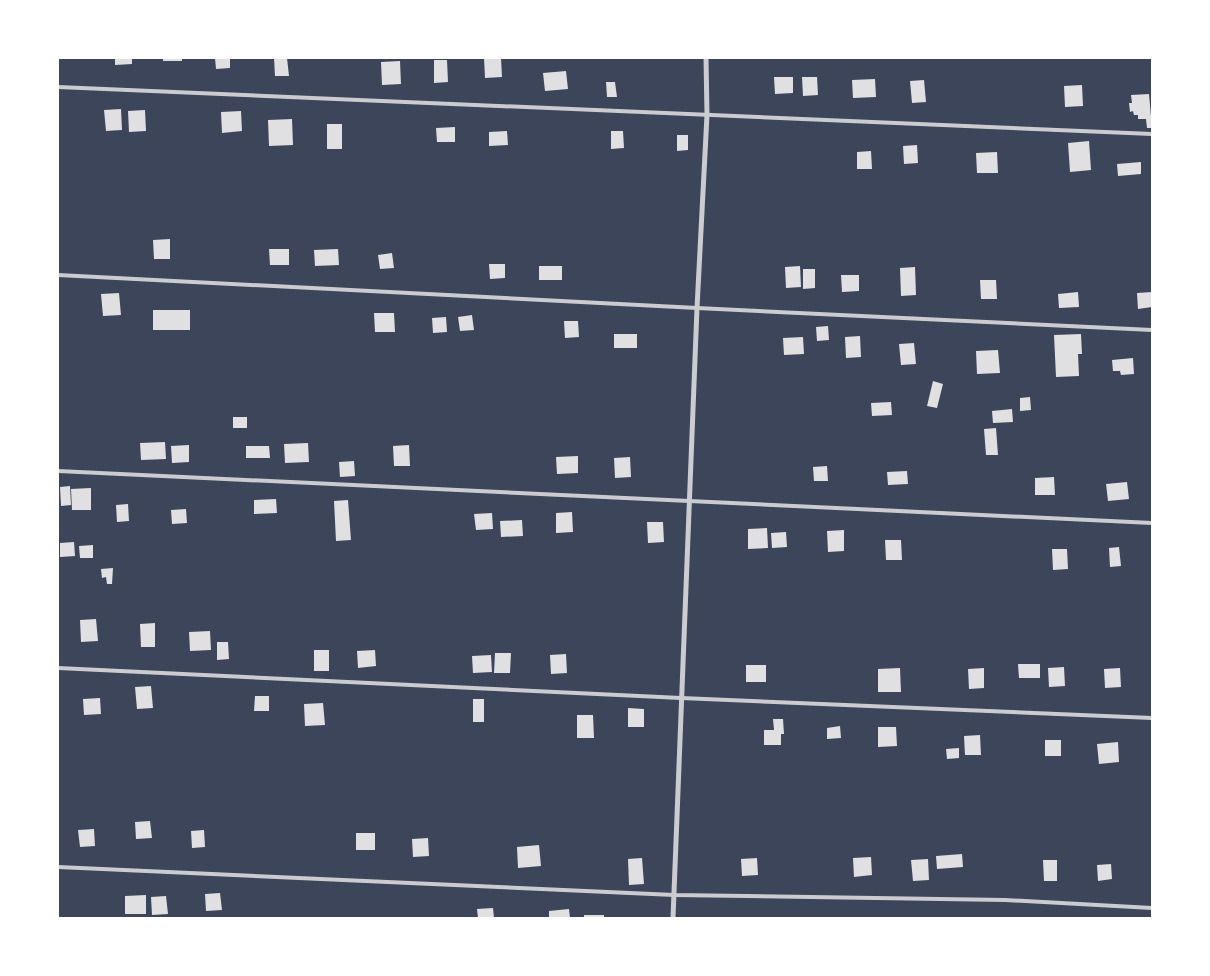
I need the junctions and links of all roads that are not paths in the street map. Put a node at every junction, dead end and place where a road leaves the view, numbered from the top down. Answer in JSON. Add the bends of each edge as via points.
{"nodes":[{"id":1,"x":706,"y":58,"type":"edge"},
{"id":2,"x":58,"y":87,"type":"edge"},
{"id":3,"x":707,"y":115,"type":"junction"},
{"id":4,"x":1152,"y":134,"type":"edge"},
{"id":5,"x":58,"y":274,"type":"edge"},
{"id":6,"x":697,"y":308,"type":"junction"},
{"id":7,"x":1152,"y":330,"type":"edge"},
{"id":8,"x":58,"y":471,"type":"edge"},
{"id":9,"x":689,"y":501,"type":"junction"},
{"id":10,"x":1152,"y":523,"type":"edge"},
{"id":11,"x":58,"y":668,"type":"edge"},
{"id":12,"x":681,"y":698,"type":"junction"},
{"id":13,"x":1152,"y":718,"type":"edge"},
{"id":14,"x":58,"y":867,"type":"edge"},
{"id":15,"x":674,"y":895,"type":"junction"},
{"id":16,"x":1152,"y":908,"type":"edge"},
{"id":17,"x":673,"y":918,"type":"edge"}],
"edges":[{"from":1,"to":3,"type":"street"},
{"from":2,"to":3,"type":"lane"},
{"from":3,"to":4,"type":"lane"},
{"from":3,"to":6,"type":"street"},
{"from":5,"to":6,"type":"lane"},
{"from":6,"to":7,"type":"lane"},
{"from":6,"to":9,"type":"street"},
{"from":8,"to":9,"type":"lane"},
{"from":9,"to":10,"type":"lane"},
{"from":9,"to":12,"type":"street"},
{"from":11,"to":12,"type":"lane"},
{"from":12,"to":13,"type":"lane"},
{"from":12,"to":15,"type":"street"},
{"from":14,"to":15,"type":"lane"},
{"from":15,"to":16,"type":"lane","via":[[1005,900]]},
{"from":15,"to":17,"type":"street"}]}
